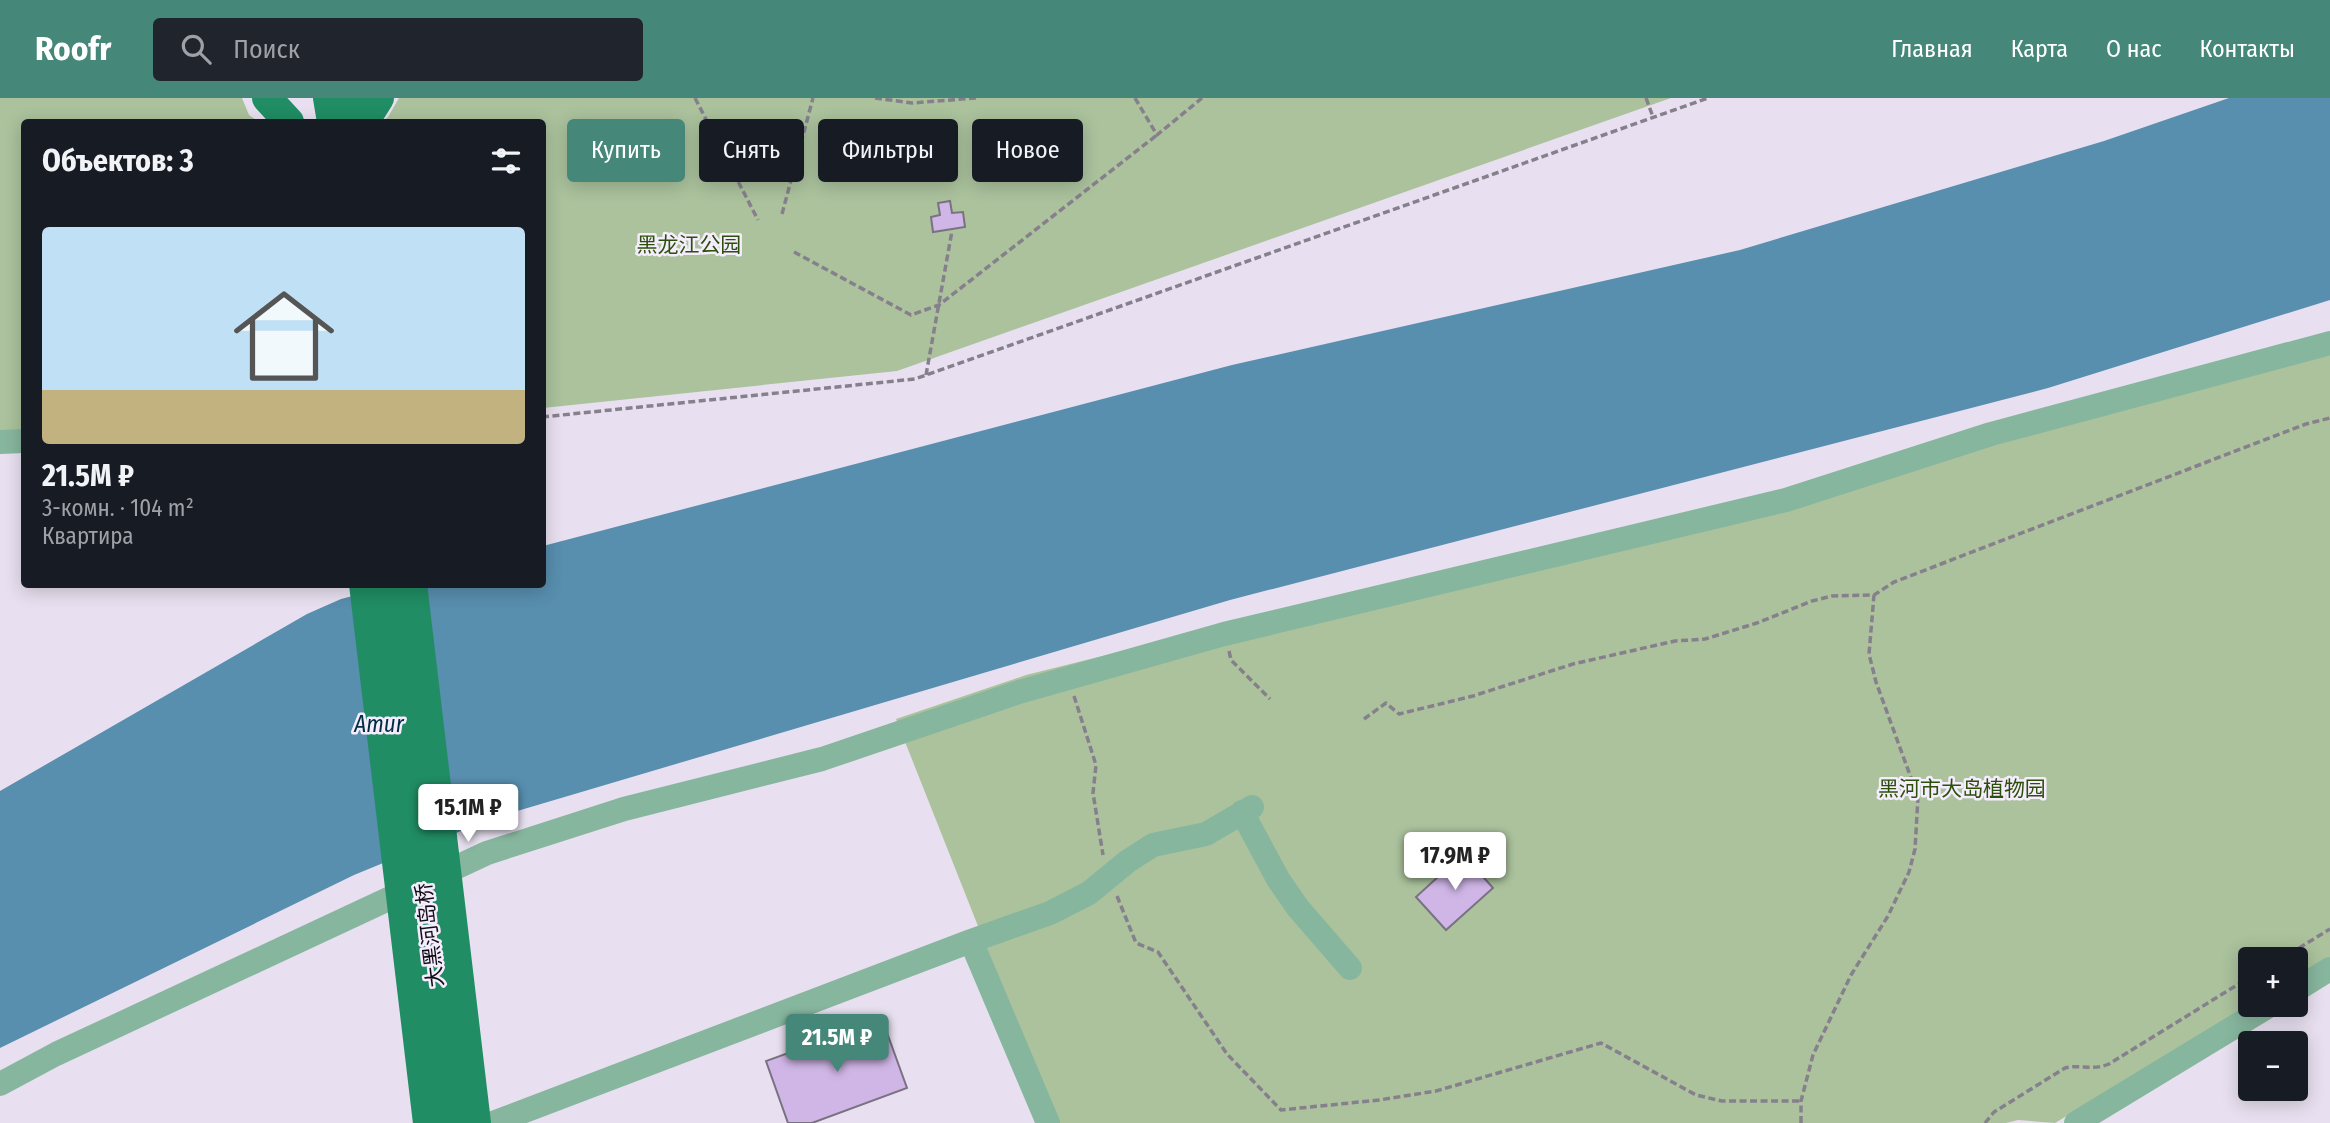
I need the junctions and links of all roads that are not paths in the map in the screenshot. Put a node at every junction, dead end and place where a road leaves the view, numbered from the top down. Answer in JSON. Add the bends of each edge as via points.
{"nodes":[{"id":1,"x":267,"y":98,"type":"edge"},
{"id":2,"x":312,"y":98,"type":"edge"},
{"id":3,"x":328,"y":98,"type":"edge"},
{"id":4,"x":352,"y":98,"type":"edge"},
{"id":5,"x":379,"y":98,"type":"edge"},
{"id":6,"x":286,"y":119,"type":"edge"},
{"id":7,"x":314,"y":119,"type":"edge"},
{"id":8,"x":331,"y":119,"type":"edge"},
{"id":9,"x":354,"y":119,"type":"edge"},
{"id":10,"x":366,"y":119,"type":"edge"},
{"id":11,"x":2330,"y":344,"type":"edge"},
{"id":12,"x":21,"y":441,"type":"edge"},
{"id":13,"x":0,"y":442,"type":"edge"},
{"id":14,"x":365,"y":588,"type":"edge"},
{"id":15,"x":390,"y":588,"type":"edge"},
{"id":16,"x":412,"y":588,"type":"edge"},
{"id":17,"x":971,"y":941,"type":"junction"},
{"id":18,"x":1350,"y":968,"type":"dead end"},
{"id":19,"x":2330,"y":969,"type":"edge"},
{"id":20,"x":2308,"y":983,"type":"edge"},
{"id":21,"x":2251,"y":1017,"type":"edge"},
{"id":22,"x":0,"y":1084,"type":"edge"},
{"id":23,"x":457,"y":1120,"type":"edge"},
{"id":24,"x":1048,"y":1123,"type":"edge"},
{"id":25,"x":2076,"y":1123,"type":"edge"}],
"edges":[{"from":1,"to":6,"type":"main road"},
{"from":2,"to":7,"type":"main road"},
{"from":3,"to":8,"type":"main road"},
{"from":4,"to":9,"type":"main road"},
{"from":5,"to":10,"type":"main road"},
{"from":11,"to":22,"type":"street","via":[[1991,434],[1786,500],[1224,634],[1067,678],[822,758],[624,809],[487,853]]},
{"from":12,"to":13,"type":"street"},
{"from":14,"to":23,"type":"main road"},
{"from":15,"to":23,"type":"main road","name":"大黑河岛桥"},
{"from":16,"to":23,"type":"main road"},
{"from":17,"to":18,"type":"street","via":[[1050,913],[1089,893],[1153,845],[1206,834],[1247,809],[1278,879]]},
{"from":17,"to":23,"type":"street"},
{"from":17,"to":24,"type":"street"},
{"from":19,"to":20,"type":"street"},
{"from":21,"to":25,"type":"street"}]}
